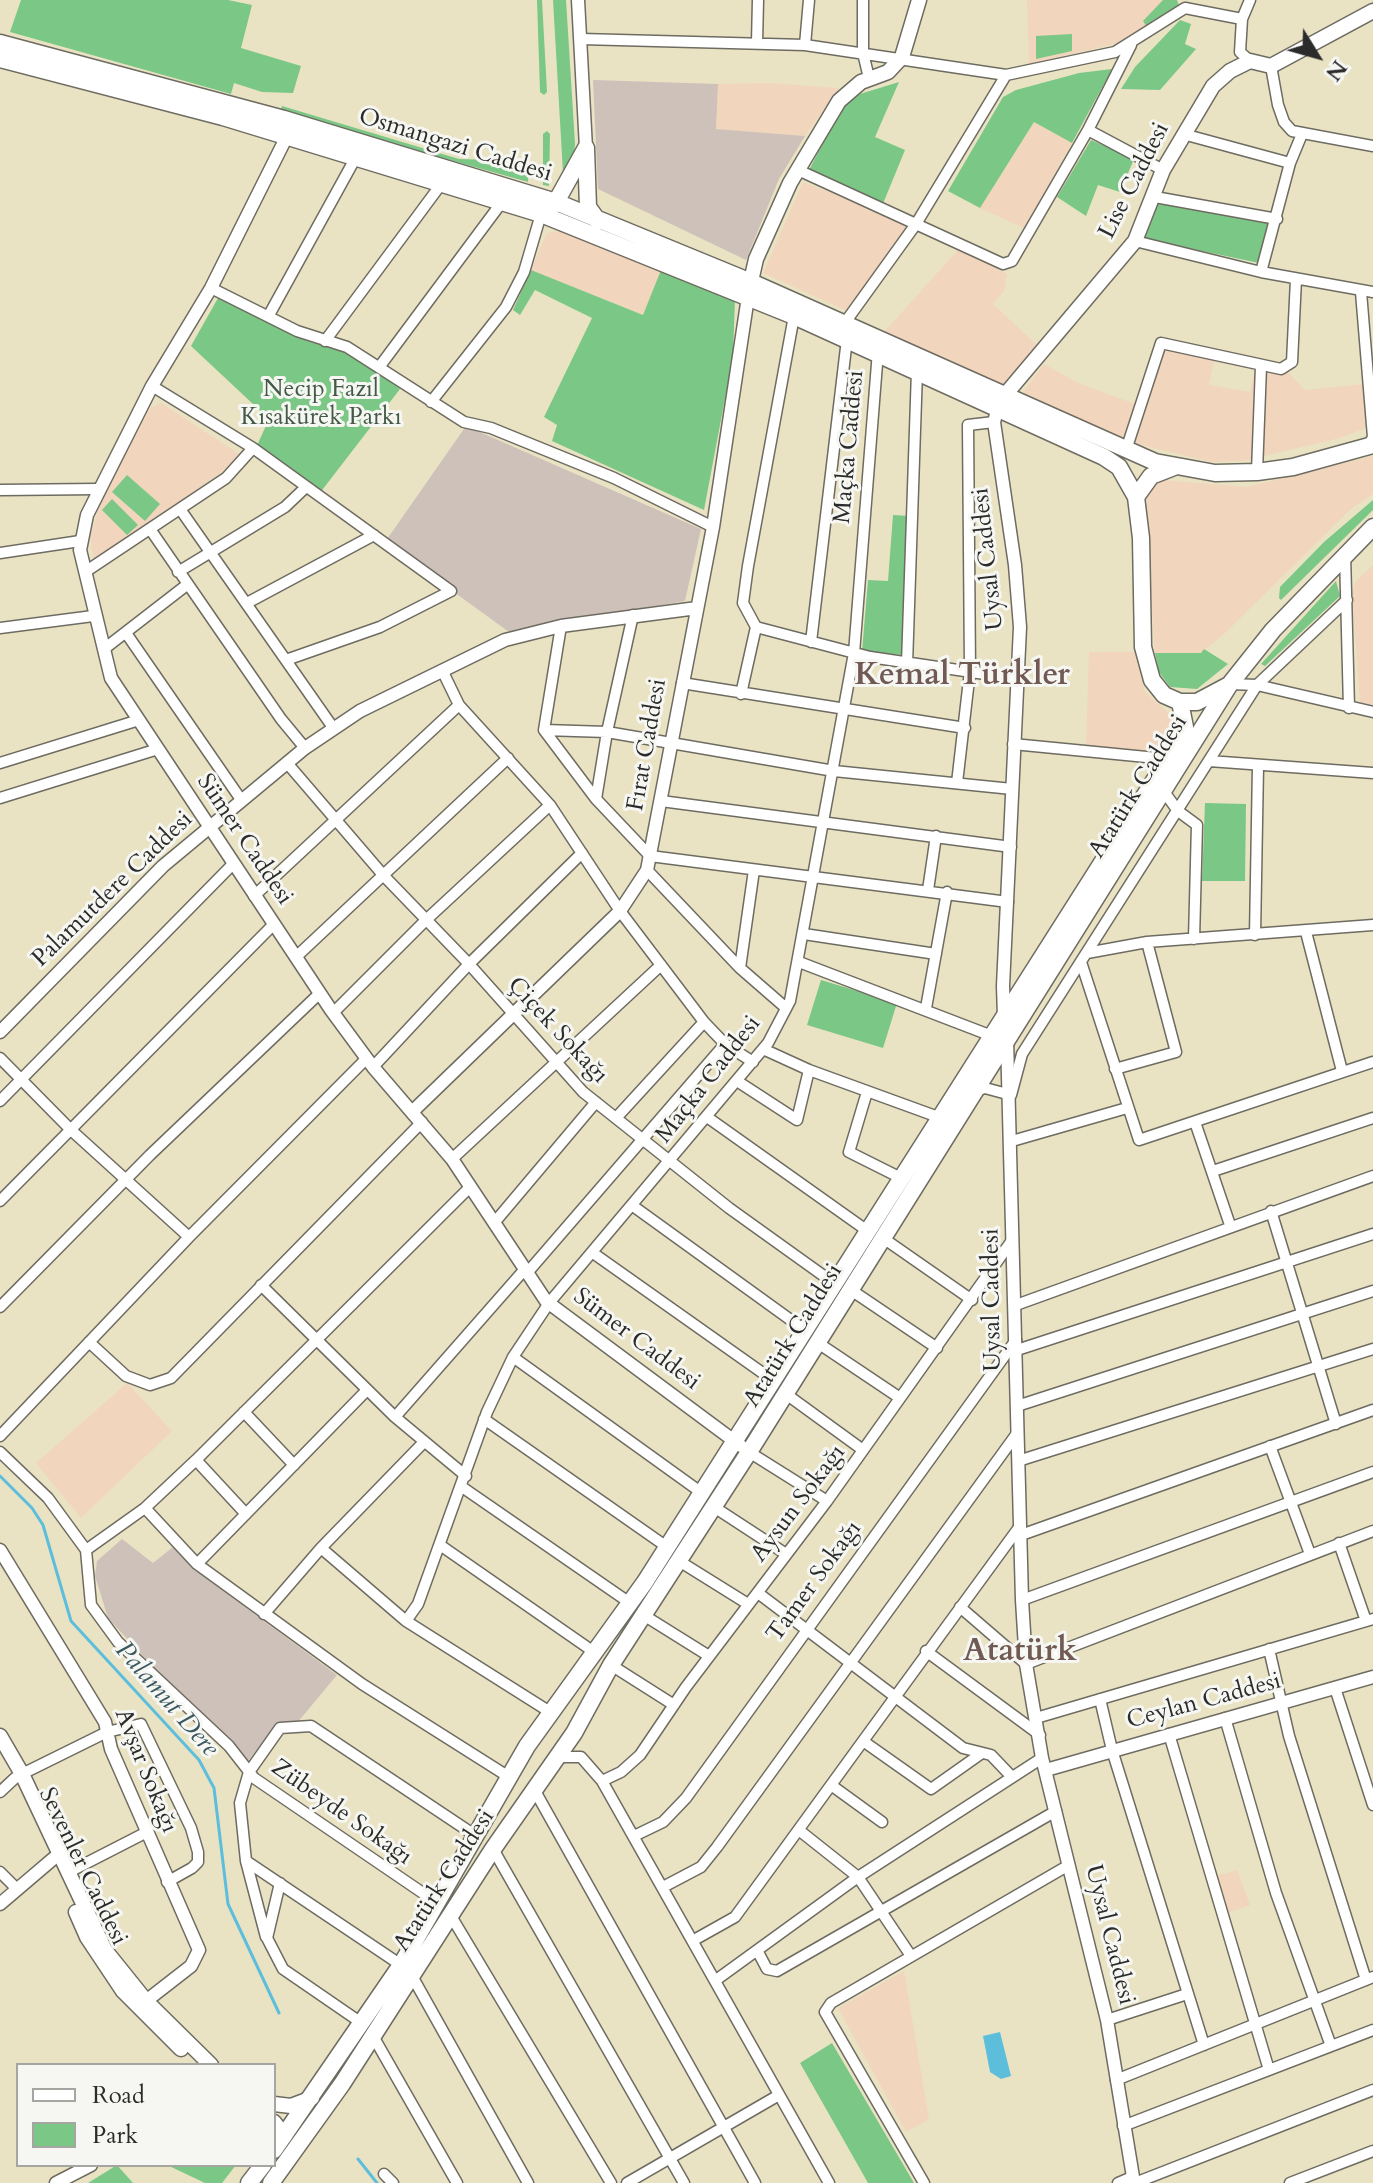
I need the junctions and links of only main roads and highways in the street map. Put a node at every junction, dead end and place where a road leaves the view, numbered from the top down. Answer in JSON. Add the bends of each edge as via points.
{"nodes":[{"id":1,"x":919,"y":0,"type":"edge"},
{"id":2,"x":1373,"y":11,"type":"edge"},
{"id":3,"x":0,"y":43,"type":"edge"},
{"id":4,"x":0,"y":59,"type":"edge"},
{"id":5,"x":546,"y":205,"type":"junction"},
{"id":6,"x":598,"y":221,"type":"junction"},
{"id":7,"x":749,"y":290,"type":"junction"},
{"id":8,"x":846,"y":332,"type":"junction"},
{"id":9,"x":879,"y":347,"type":"junction"},
{"id":10,"x":999,"y":408,"type":"junction"},
{"id":11,"x":1370,"y":446,"type":"edge"},
{"id":12,"x":1174,"y":467,"type":"junction"},
{"id":13,"x":1136,"y":497,"type":"junction"},
{"id":14,"x":1373,"y":527,"type":"edge"},
{"id":15,"x":1230,"y":684,"type":"junction"},
{"id":16,"x":1180,"y":702,"type":"junction"},
{"id":17,"x":1003,"y":986,"type":"road end"},
{"id":18,"x":1038,"y":993,"type":"junction"},
{"id":19,"x":1018,"y":995,"type":"junction"},
{"id":20,"x":1000,"y":1039,"type":"junction"},
{"id":21,"x":876,"y":1235,"type":"junction"},
{"id":22,"x":812,"y":1337,"type":"junction"},
{"id":23,"x":563,"y":1693,"type":"junction"},
{"id":24,"x":587,"y":1709,"type":"junction"},
{"id":25,"x":0,"y":1736,"type":"edge"},
{"id":26,"x":0,"y":1753,"type":"edge"},
{"id":27,"x":521,"y":1756,"type":"junction"},
{"id":28,"x":19,"y":1776,"type":"junction"},
{"id":29,"x":539,"y":1785,"type":"junction"},
{"id":30,"x":57,"y":1857,"type":"junction"},
{"id":31,"x":445,"y":1910,"type":"junction"},
{"id":32,"x":368,"y":2030,"type":"junction"},
{"id":33,"x":196,"y":2063,"type":"edge"},
{"id":34,"x":209,"y":2063,"type":"edge"},
{"id":35,"x":313,"y":2098,"type":"junction"},
{"id":36,"x":276,"y":2104,"type":"edge"},
{"id":37,"x":276,"y":2125,"type":"edge"},
{"id":38,"x":285,"y":2136,"type":"junction"},
{"id":39,"x":276,"y":2147,"type":"edge"},
{"id":40,"x":261,"y":2167,"type":"edge"},
{"id":41,"x":249,"y":2183,"type":"edge"},
{"id":42,"x":271,"y":2183,"type":"edge"}],
"edges":[{"from":1,"to":7,"type":"main road","via":[[902,57],[888,72],[869,78],[839,101],[798,170],[756,259]]},
{"from":2,"to":10,"type":"main road","name":"Lise Caddesi","via":[[1271,66],[1250,61],[1213,86],[1163,170],[1135,241]]},
{"from":3,"to":5,"type":"main road","name":"Osmangazi Caddesi","via":[[284,119]]},
{"from":4,"to":5,"type":"main road","name":"Osmangazi Caddesi","via":[[287,136],[502,202]]},
{"from":5,"to":6,"type":"main road","name":"Osmangazi Caddesi"},
{"from":5,"to":6,"type":"main road","via":[[586,148],[588,207]]},
{"from":5,"to":7,"type":"main road","name":"Osmangazi Caddesi"},
{"from":6,"to":7,"type":"main road","name":"Osmangazi Caddesi"},
{"from":7,"to":8,"type":"main road","name":"Osmangazi Caddesi"},
{"from":7,"to":8,"type":"main road","name":"Osmangazi Caddesi","via":[[794,316]]},
{"from":8,"to":9,"type":"main road","name":"Osmangazi Caddesi"},
{"from":9,"to":10,"type":"main road","name":"Osmangazi Caddesi"},
{"from":9,"to":10,"type":"main road","name":"Osmangazi Caddesi","via":[[917,371]]},
{"from":10,"to":12,"type":"main road","name":"Osmangazi Caddesi"},
{"from":10,"to":13,"type":"main road","name":"Osmangazi Caddesi","via":[[1119,467]]},
{"from":11,"to":12,"type":"main road","name":"Osmangazi Caddesi","via":[[1293,467],[1215,473]]},
{"from":12,"to":13,"type":"main road","via":[[1151,476]]},
{"from":13,"to":16,"type":"main road","via":[[1143,647],[1152,680],[1164,695]]},
{"from":14,"to":15,"type":"main road","name":"Atatürk Caddesi"},
{"from":15,"to":16,"type":"main road","via":[[1197,702]]},
{"from":15,"to":18,"type":"main road","name":"Atatürk Caddesi"},
{"from":16,"to":19,"type":"main road","name":"Atatürk Caddesi","via":[[1185,727]]},
{"from":17,"to":19,"type":"main road"},
{"from":18,"to":19,"type":"main road"},
{"from":18,"to":20,"type":"main road","name":"Atatürk Caddesi"},
{"from":19,"to":20,"type":"main road","name":"Atatürk Caddesi","via":[[1004,1017]]},
{"from":20,"to":21,"type":"main road","name":"Atatürk Caddesi","via":[[974,1091]]},
{"from":20,"to":21,"type":"main road","name":"Atatürk Caddesi","via":[[941,1118]]},
{"from":21,"to":22,"type":"main road","name":"Atatürk Caddesi"},
{"from":22,"to":23,"type":"main road","name":"Atatürk Caddesi","via":[[774,1381],[630,1603]]},
{"from":22,"to":24,"type":"main road","name":"Atatürk Caddesi","via":[[786,1394]]},
{"from":23,"to":24,"type":"main road","via":[[565,1711]]},
{"from":23,"to":27,"type":"main road","name":"Atatürk Caddesi"},
{"from":24,"to":29,"type":"main road","name":"Atatürk Caddesi"},
{"from":25,"to":28,"type":"main road","name":"Sevenler Caddesi"},
{"from":26,"to":28,"type":"main road","name":"Sevenler Caddesi"},
{"from":27,"to":29,"type":"main road","via":[[533,1752],[546,1757],[548,1766]]},
{"from":27,"to":31,"type":"main road","name":"Atatürk Caddesi","via":[[476,1836]]},
{"from":28,"to":30,"type":"main road","name":"Sevenler Caddesi"},
{"from":29,"to":31,"type":"main road","name":"Atatürk Caddesi"},
{"from":30,"to":33,"type":"main road","name":"Sevenler Caddesi","via":[[100,1959],[141,2011]]},
{"from":30,"to":34,"type":"main road","name":"Sevenler Caddesi","via":[[105,1950],[146,2001]]},
{"from":31,"to":32,"type":"main road","name":"Atatürk Caddesi"},
{"from":32,"to":35,"type":"main road","name":"Atatürk Caddesi"},
{"from":32,"to":42,"type":"main road","name":"Atatürk Caddesi"},
{"from":35,"to":36,"type":"main road","via":[[291,2106]]},
{"from":35,"to":38,"type":"main road","name":"Atatürk Caddesi"},
{"from":37,"to":38,"type":"main road"},
{"from":38,"to":39,"type":"main road","name":"Atatürk Caddesi"},
{"from":40,"to":41,"type":"main road"}]}
